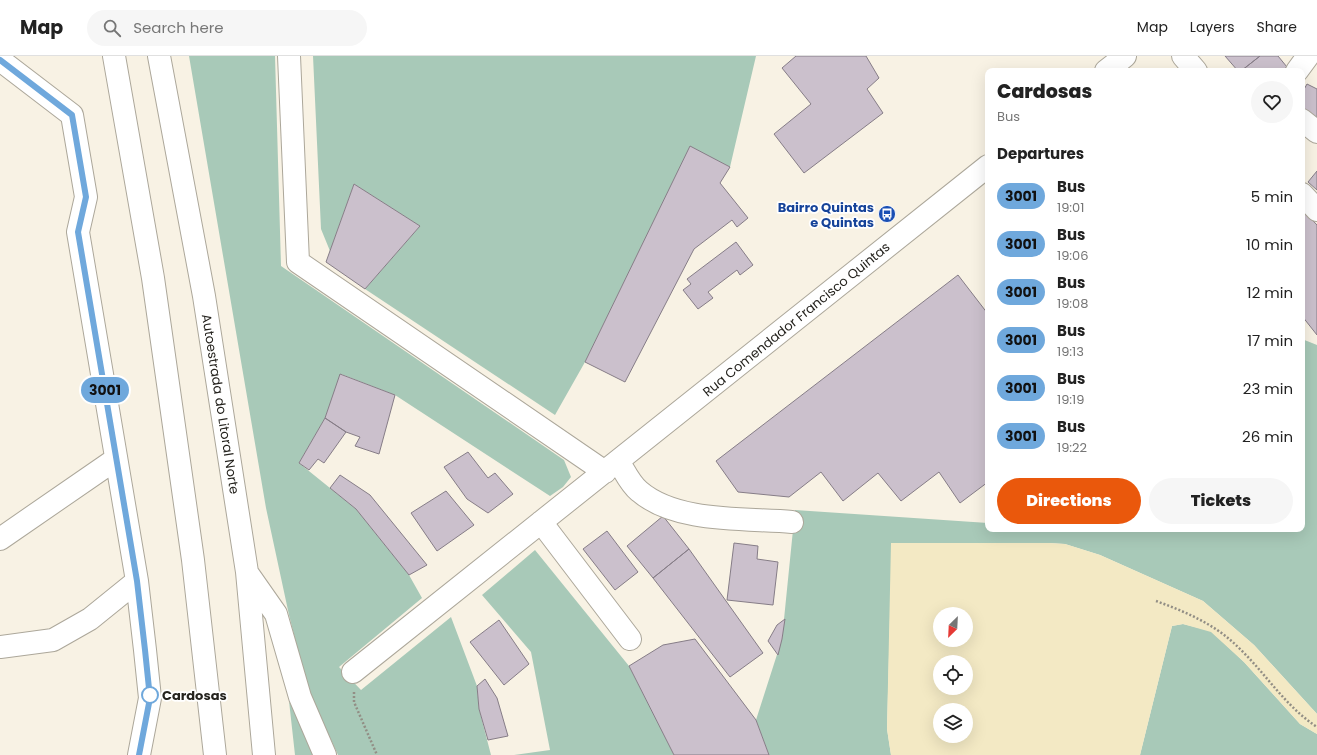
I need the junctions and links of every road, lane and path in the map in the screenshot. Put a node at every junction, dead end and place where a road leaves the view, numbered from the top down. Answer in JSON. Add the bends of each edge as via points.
{"nodes":[{"id":1,"x":114,"y":56,"type":"edge"},
{"id":2,"x":159,"y":56,"type":"edge"},
{"id":3,"x":289,"y":56,"type":"edge"},
{"id":4,"x":1125,"y":56,"type":"edge"},
{"id":5,"x":1183,"y":56,"type":"edge"},
{"id":6,"x":1308,"y":56,"type":"edge"},
{"id":7,"x":2,"y":60,"type":"edge"},
{"id":8,"x":1110,"y":68,"type":"edge"},
{"id":9,"x":1193,"y":68,"type":"edge"},
{"id":10,"x":1300,"y":68,"type":"edge"},
{"id":11,"x":1305,"y":122,"type":"edge"},
{"id":12,"x":1317,"y":132,"type":"edge"},
{"id":13,"x":985,"y":168,"type":"edge"},
{"id":14,"x":1305,"y":197,"type":"edge"},
{"id":15,"x":1317,"y":210,"type":"edge"},
{"id":16,"x":116,"y":459,"type":"junction"},
{"id":17,"x":611,"y":466,"type":"junction"},
{"id":18,"x":541,"y":522,"type":"junction"},
{"id":19,"x":792,"y":522,"type":"dead end"},
{"id":20,"x":0,"y":539,"type":"edge"},
{"id":21,"x":247,"y":572,"type":"junction"},
{"id":22,"x":137,"y":581,"type":"junction"},
{"id":23,"x":1156,"y":601,"type":"dead end"},
{"id":24,"x":630,"y":639,"type":"dead end"},
{"id":25,"x":0,"y":646,"type":"edge"},
{"id":26,"x":353,"y":672,"type":"joint"},
{"id":27,"x":1317,"y":726,"type":"edge"},
{"id":28,"x":139,"y":755,"type":"edge"},
{"id":29,"x":215,"y":755,"type":"edge"},
{"id":30,"x":264,"y":755,"type":"edge"},
{"id":31,"x":325,"y":755,"type":"edge"},
{"id":32,"x":377,"y":755,"type":"edge"}],
"edges":[{"from":1,"to":29,"type":"main road","via":[[157,301],[193,560]]},
{"from":2,"to":21,"type":"main road","name":"Autoestrada do Litoral Norte","via":[[204,296]]},
{"from":3,"to":17,"type":"main road","via":[[298,262]]},
{"from":4,"to":8,"type":"main road"},
{"from":5,"to":9,"type":"main road"},
{"from":6,"to":10,"type":"main road"},
{"from":7,"to":16,"type":"main road","via":[[72,115],[86,197],[78,232]]},
{"from":11,"to":12,"type":"main road"},
{"from":13,"to":17,"type":"main road","name":"Rua Comendador Francisco Quintas"},
{"from":14,"to":15,"type":"main road"},
{"from":16,"to":20,"type":"main road"},
{"from":16,"to":22,"type":"main road"},
{"from":17,"to":18,"type":"main road","name":"Rua Comendador Francisco Quintas"},
{"from":17,"to":19,"type":"main road","via":[[637,490],[655,503],[673,511],[694,515]]},
{"from":18,"to":24,"type":"main road"},
{"from":18,"to":26,"type":"main road","name":"Rua Comendador Francisco Quintas"},
{"from":21,"to":30,"type":"main road","name":"Autoestrada do Litoral Norte"},
{"from":21,"to":31,"type":"main road","via":[[276,614],[300,697]]},
{"from":22,"to":25,"type":"main road","via":[[90,619],[53,640]]},
{"from":22,"to":28,"type":"main road","via":[[150,698]]},
{"from":23,"to":27,"type":"path","via":[[1219,630],[1240,649],[1281,697]]},
{"from":26,"to":32,"type":"path","via":[[354,702]]}]}
